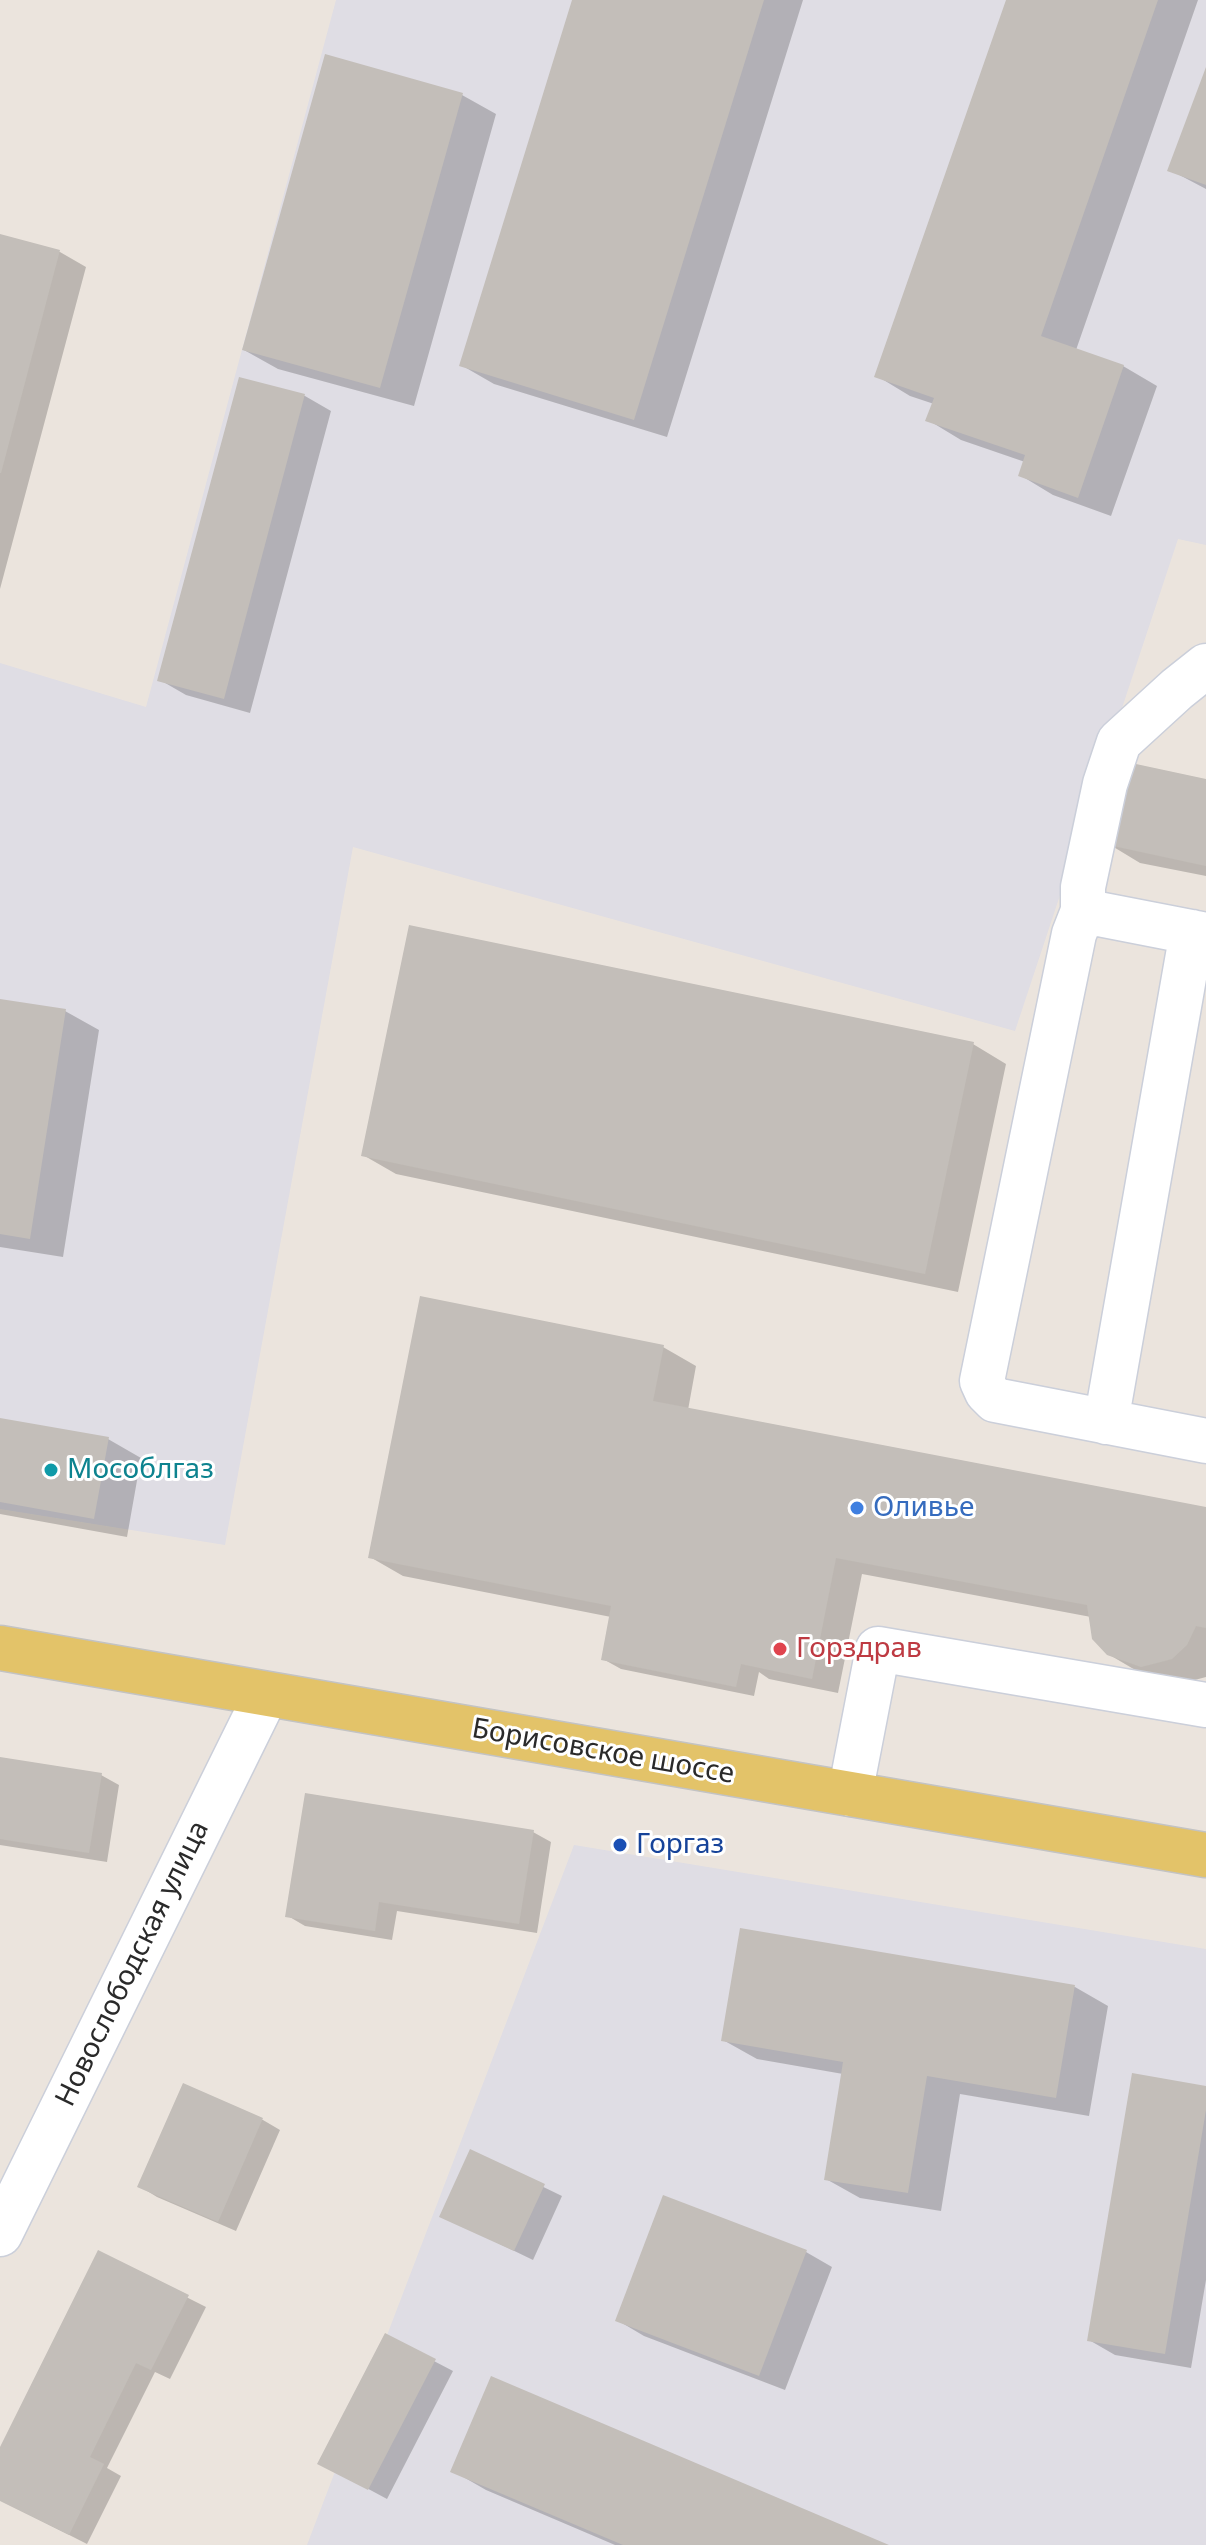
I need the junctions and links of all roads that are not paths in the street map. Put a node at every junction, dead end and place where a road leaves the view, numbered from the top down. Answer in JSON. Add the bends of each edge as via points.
{"nodes":[{"id":1,"x":1206,"y":666,"type":"edge"},
{"id":2,"x":1083,"y":911,"type":"junction"},
{"id":3,"x":1199,"y":934,"type":"edge"},
{"id":4,"x":1106,"y":1422,"type":"junction"},
{"id":5,"x":1206,"y":1441,"type":"edge"},
{"id":6,"x":0,"y":1648,"type":"edge"},
{"id":7,"x":266,"y":1695,"type":"junction"},
{"id":8,"x":1206,"y":1705,"type":"edge"},
{"id":9,"x":850,"y":1794,"type":"junction"},
{"id":10,"x":1206,"y":1855,"type":"edge"},
{"id":11,"x":0,"y":2234,"type":"edge"}],
"edges":[{"from":1,"to":2,"type":"street","via":[[1119,742],[1083,887]]},
{"from":2,"to":3,"type":"street"},
{"from":2,"to":4,"type":"street","via":[[982,1381],[995,1400]]},
{"from":3,"to":4,"type":"street"},
{"from":4,"to":5,"type":"street"},
{"from":6,"to":7,"type":"main road","name":"Борисовское шоссе"},
{"from":7,"to":9,"type":"main road","name":"Борисовское шоссе"},
{"from":7,"to":11,"type":"street","name":"Новослободская улица"},
{"from":8,"to":9,"type":"street","via":[[878,1649]]},
{"from":9,"to":10,"type":"main road","name":"Борисовское шоссе"}]}
